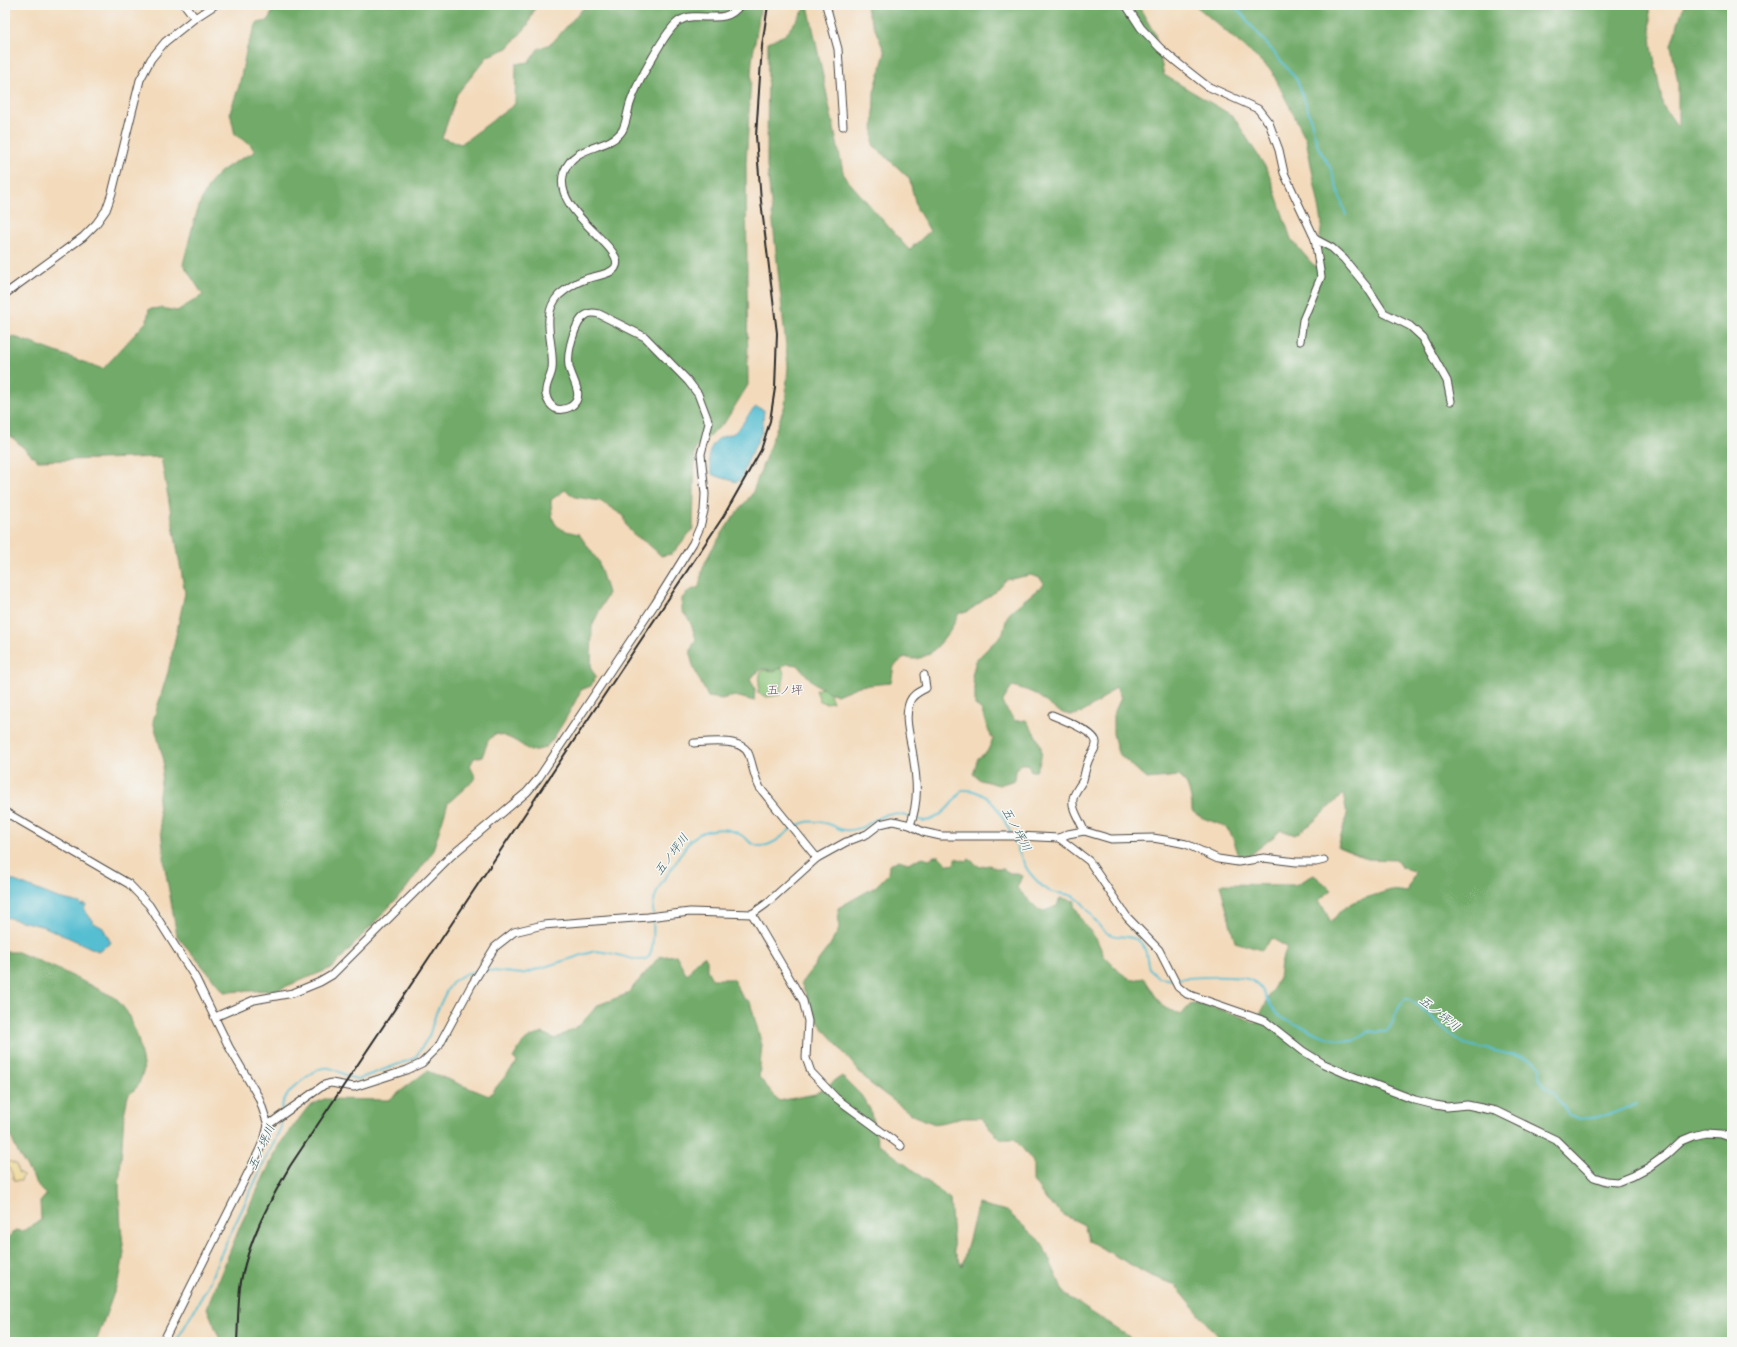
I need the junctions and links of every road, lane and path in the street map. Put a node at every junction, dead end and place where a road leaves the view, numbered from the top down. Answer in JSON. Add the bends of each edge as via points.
{"nodes":[{"id":1,"x":185,"y":5,"type":"edge"},
{"id":2,"x":215,"y":5,"type":"edge"},
{"id":3,"x":740,"y":5,"type":"edge"},
{"id":4,"x":826,"y":5,"type":"edge"},
{"id":5,"x":1126,"y":5,"type":"edge"},
{"id":6,"x":195,"y":18,"type":"junction"},
{"id":7,"x":843,"y":126,"type":"dead end"},
{"id":8,"x":1315,"y":239,"type":"junction"},
{"id":9,"x":5,"y":294,"type":"edge"},
{"id":10,"x":1300,"y":341,"type":"dead end"},
{"id":11,"x":1451,"y":401,"type":"dead end"},
{"id":12,"x":924,"y":675,"type":"dead end"},
{"id":13,"x":1052,"y":715,"type":"dead end"},
{"id":14,"x":694,"y":742,"type":"dead end"},
{"id":15,"x":5,"y":812,"type":"edge"},
{"id":16,"x":910,"y":826,"type":"junction"},
{"id":17,"x":1084,"y":831,"type":"junction"},
{"id":18,"x":1059,"y":838,"type":"junction"},
{"id":19,"x":817,"y":858,"type":"junction"},
{"id":20,"x":1324,"y":860,"type":"dead end"},
{"id":21,"x":752,"y":914,"type":"junction"},
{"id":22,"x":214,"y":1017,"type":"junction"},
{"id":23,"x":270,"y":1124,"type":"junction"},
{"id":24,"x":1732,"y":1138,"type":"edge"},
{"id":25,"x":901,"y":1146,"type":"dead end"},
{"id":26,"x":163,"y":1342,"type":"edge"}],
"edges":[{"from":1,"to":6,"type":"street"},
{"from":2,"to":6,"type":"street"},
{"from":3,"to":22,"type":"street","via":[[735,12],[722,17],[687,18],[678,22],[658,47],[634,94],[622,131],[612,139],[574,157],[568,163],[563,176],[567,200],[576,214],[616,256],[617,263],[608,273],[571,286],[550,307],[548,319],[552,371],[546,396],[557,409],[572,406],[576,400],[578,394],[569,366],[570,344],[584,316],[593,312],[645,337],[698,394],[709,423],[701,454],[704,511],[693,543],[655,604],[527,792],[451,856],[332,975],[293,993],[254,1000]]},
{"from":4,"to":7,"type":"street","via":[[838,49]]},
{"from":5,"to":8,"type":"street","via":[[1141,28],[1165,52],[1207,86],[1258,109],[1269,123],[1284,173]]},
{"from":6,"to":9,"type":"street","via":[[165,42],[151,59],[140,80],[106,210],[83,236]]},
{"from":8,"to":10,"type":"street","via":[[1321,277],[1304,320]]},
{"from":8,"to":11,"type":"street","via":[[1332,248],[1344,259],[1384,313],[1410,326],[1423,338],[1447,381]]},
{"from":12,"to":16,"type":"street","via":[[926,688],[914,694],[908,710],[917,796]]},
{"from":13,"to":17,"type":"street","via":[[1095,738],[1095,749],[1073,800],[1073,806]]},
{"from":14,"to":19,"type":"street","via":[[728,742],[747,751],[755,780],[760,788]]},
{"from":15,"to":22,"type":"street","via":[[128,884],[149,905],[196,979]]},
{"from":16,"to":18,"type":"street","via":[[941,836]]},
{"from":16,"to":19,"type":"street","via":[[899,822],[885,822],[867,834]]},
{"from":17,"to":18,"type":"street"},
{"from":17,"to":20,"type":"street","via":[[1111,839],[1171,840],[1218,859],[1238,862],[1264,858],[1296,862]]},
{"from":18,"to":24,"type":"street","via":[[1089,861],[1127,917],[1159,950],[1178,987],[1187,994],[1265,1021],[1324,1064],[1415,1100],[1435,1105],[1467,1105],[1496,1111],[1556,1140],[1594,1177],[1606,1181],[1618,1182],[1632,1176],[1692,1136],[1704,1133],[1721,1134]]},
{"from":19,"to":21,"type":"street"},
{"from":21,"to":23,"type":"street","via":[[690,912],[543,925],[514,932],[495,947],[439,1046],[422,1063],[354,1087],[330,1083],[324,1085]]},
{"from":21,"to":25,"type":"street","via":[[803,1001],[808,1021],[806,1058],[811,1072],[836,1098]]},
{"from":22,"to":23,"type":"street","via":[[259,1098]]},
{"from":23,"to":26,"type":"street","via":[[259,1151]]}]}
